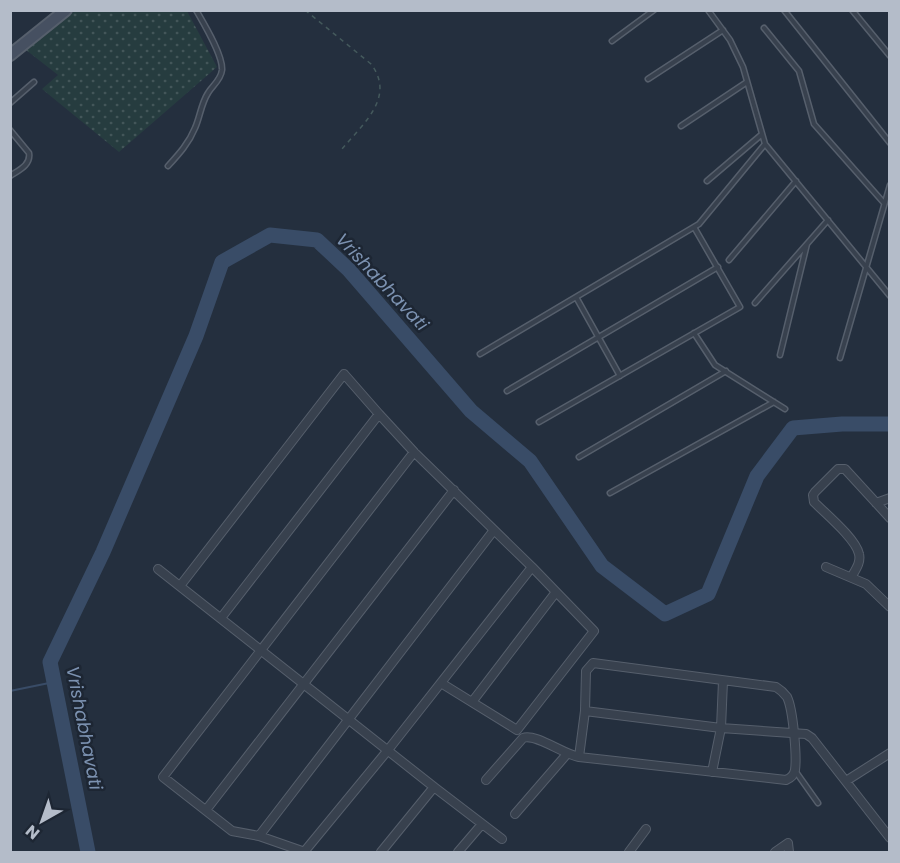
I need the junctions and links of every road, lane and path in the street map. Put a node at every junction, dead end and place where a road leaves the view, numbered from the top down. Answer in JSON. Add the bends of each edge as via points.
{"nodes":[{"id":1,"x":66,"y":10,"type":"edge"},
{"id":2,"x":196,"y":10,"type":"edge"},
{"id":3,"x":305,"y":10,"type":"edge"},
{"id":4,"x":654,"y":10,"type":"edge"},
{"id":5,"x":708,"y":10,"type":"edge"},
{"id":6,"x":784,"y":10,"type":"edge"},
{"id":7,"x":852,"y":10,"type":"edge"},
{"id":8,"x":764,"y":28,"type":"dead end"},
{"id":9,"x":723,"y":30,"type":"junction"},
{"id":10,"x":612,"y":40,"type":"dead end"},
{"id":11,"x":10,"y":55,"type":"edge"},
{"id":12,"x":890,"y":56,"type":"edge"},
{"id":13,"x":648,"y":79,"type":"dead end"},
{"id":14,"x":34,"y":82,"type":"dead end"},
{"id":15,"x":747,"y":82,"type":"junction"},
{"id":16,"x":10,"y":102,"type":"edge"},
{"id":17,"x":681,"y":126,"type":"dead end"},
{"id":18,"x":10,"y":130,"type":"edge"},
{"id":19,"x":761,"y":135,"type":"junction"},
{"id":20,"x":890,"y":143,"type":"edge"},
{"id":21,"x":765,"y":144,"type":"junction"},
{"id":22,"x":342,"y":148,"type":"dead end"},
{"id":23,"x":168,"y":166,"type":"dead end"},
{"id":24,"x":10,"y":176,"type":"edge"},
{"id":25,"x":796,"y":181,"type":"junction"},
{"id":26,"x":707,"y":182,"type":"dead end"},
{"id":27,"x":890,"y":185,"type":"edge"},
{"id":28,"x":884,"y":203,"type":"junction"},
{"id":29,"x":828,"y":220,"type":"junction"},
{"id":30,"x":694,"y":227,"type":"junction"},
{"id":31,"x":807,"y":244,"type":"junction"},
{"id":32,"x":729,"y":260,"type":"dead end"},
{"id":33,"x":866,"y":265,"type":"junction"},
{"id":34,"x":717,"y":267,"type":"junction"},
{"id":35,"x":890,"y":296,"type":"edge"},
{"id":36,"x":576,"y":297,"type":"junction"},
{"id":37,"x":755,"y":303,"type":"dead end"},
{"id":38,"x":694,"y":333,"type":"junction"},
{"id":39,"x":598,"y":338,"type":"junction"},
{"id":40,"x":480,"y":354,"type":"dead end"},
{"id":41,"x":780,"y":355,"type":"dead end"},
{"id":42,"x":840,"y":357,"type":"dead end"},
{"id":43,"x":726,"y":371,"type":"junction"},
{"id":44,"x":620,"y":376,"type":"junction"},
{"id":45,"x":507,"y":391,"type":"dead end"},
{"id":46,"x":774,"y":402,"type":"junction"},
{"id":47,"x":785,"y":409,"type":"dead end"},
{"id":48,"x":379,"y":414,"type":"junction"},
{"id":49,"x":539,"y":422,"type":"dead end"},
{"id":50,"x":414,"y":452,"type":"junction"},
{"id":51,"x":579,"y":457,"type":"dead end"},
{"id":52,"x":454,"y":490,"type":"junction"},
{"id":53,"x":609,"y":493,"type":"dead end"},
{"id":54,"x":890,"y":498,"type":"edge"},
{"id":55,"x":876,"y":503,"type":"junction"},
{"id":56,"x":890,"y":518,"type":"edge"},
{"id":57,"x":494,"y":530,"type":"junction"},
{"id":58,"x":532,"y":567,"type":"junction"},
{"id":59,"x":826,"y":567,"type":"dead end"},
{"id":60,"x":158,"y":569,"type":"dead end"},
{"id":61,"x":852,"y":576,"type":"junction"},
{"id":62,"x":180,"y":586,"type":"junction"},
{"id":63,"x":556,"y":592,"type":"junction"},
{"id":64,"x":890,"y":607,"type":"edge"},
{"id":65,"x":221,"y":618,"type":"junction"},
{"id":66,"x":261,"y":650,"type":"junction"},
{"id":67,"x":723,"y":681,"type":"junction"},
{"id":68,"x":441,"y":683,"type":"junction"},
{"id":69,"x":303,"y":684,"type":"junction"},
{"id":70,"x":472,"y":702,"type":"junction"},
{"id":71,"x":585,"y":711,"type":"junction"},
{"id":72,"x":348,"y":718,"type":"junction"},
{"id":73,"x":721,"y":728,"type":"junction"},
{"id":74,"x":794,"y":733,"type":"junction"},
{"id":75,"x":388,"y":750,"type":"junction"},
{"id":76,"x":890,"y":753,"type":"edge"},
{"id":77,"x":567,"y":754,"type":"junction"},
{"id":78,"x":579,"y":757,"type":"junction"},
{"id":79,"x":795,"y":771,"type":"junction"},
{"id":80,"x":712,"y":772,"type":"junction"},
{"id":81,"x":486,"y":780,"type":"dead end"},
{"id":82,"x":846,"y":781,"type":"junction"},
{"id":83,"x":434,"y":787,"type":"junction"},
{"id":84,"x":818,"y":802,"type":"dead end"},
{"id":85,"x":206,"y":810,"type":"junction"},
{"id":86,"x":515,"y":814,"type":"dead end"},
{"id":87,"x":482,"y":824,"type":"junction"},
{"id":88,"x":646,"y":829,"type":"dead end"},
{"id":89,"x":259,"y":836,"type":"junction"},
{"id":90,"x":890,"y":838,"type":"edge"},
{"id":91,"x":502,"y":839,"type":"dead end"},
{"id":92,"x":305,"y":852,"type":"edge"},
{"id":93,"x":381,"y":852,"type":"edge"},
{"id":94,"x":458,"y":852,"type":"edge"},
{"id":95,"x":629,"y":852,"type":"edge"},
{"id":96,"x":776,"y":852,"type":"edge"},
{"id":97,"x":789,"y":852,"type":"edge"}],
"edges":[{"from":1,"to":11,"type":"street"},
{"from":2,"to":23,"type":"lane","via":[[214,43],[222,69],[187,145]]},
{"from":3,"to":22,"type":"path","via":[[371,64],[381,83],[373,113]]},
{"from":4,"to":10,"type":"lane"},
{"from":5,"to":9,"type":"lane"},
{"from":6,"to":20,"type":"lane"},
{"from":7,"to":12,"type":"lane"},
{"from":8,"to":28,"type":"lane","via":[[799,71],[814,123]]},
{"from":9,"to":13,"type":"lane"},
{"from":9,"to":15,"type":"lane"},
{"from":14,"to":16,"type":"lane"},
{"from":15,"to":17,"type":"lane"},
{"from":15,"to":19,"type":"lane"},
{"from":18,"to":24,"type":"lane","via":[[30,157],[27,164]]},
{"from":19,"to":21,"type":"lane"},
{"from":19,"to":26,"type":"lane"},
{"from":21,"to":25,"type":"lane"},
{"from":21,"to":30,"type":"lane"},
{"from":25,"to":29,"type":"lane"},
{"from":25,"to":32,"type":"lane"},
{"from":27,"to":28,"type":"lane"},
{"from":28,"to":33,"type":"lane"},
{"from":29,"to":31,"type":"lane"},
{"from":29,"to":33,"type":"lane"},
{"from":30,"to":34,"type":"lane"},
{"from":30,"to":36,"type":"lane"},
{"from":31,"to":37,"type":"lane"},
{"from":31,"to":41,"type":"lane"},
{"from":33,"to":35,"type":"lane"},
{"from":33,"to":42,"type":"lane"},
{"from":34,"to":38,"type":"lane","via":[[740,307]]},
{"from":34,"to":39,"type":"lane"},
{"from":36,"to":39,"type":"lane"},
{"from":36,"to":40,"type":"lane"},
{"from":38,"to":43,"type":"lane","via":[[715,365]]},
{"from":38,"to":44,"type":"lane"},
{"from":39,"to":44,"type":"lane"},
{"from":39,"to":45,"type":"lane"},
{"from":43,"to":46,"type":"lane"},
{"from":43,"to":51,"type":"lane"},
{"from":44,"to":49,"type":"lane"},
{"from":46,"to":47,"type":"lane"},
{"from":46,"to":53,"type":"lane"},
{"from":48,"to":50,"type":"street"},
{"from":48,"to":62,"type":"street","via":[[344,374]]},
{"from":48,"to":65,"type":"street"},
{"from":50,"to":52,"type":"street"},
{"from":50,"to":66,"type":"street"},
{"from":52,"to":57,"type":"street"},
{"from":52,"to":69,"type":"street"},
{"from":54,"to":55,"type":"street"},
{"from":55,"to":56,"type":"street"},
{"from":55,"to":61,"type":"street","via":[[845,469],[838,469],[813,495],[814,502],[855,545],[859,565]]},
{"from":57,"to":58,"type":"street"},
{"from":57,"to":72,"type":"street"},
{"from":58,"to":63,"type":"street"},
{"from":58,"to":68,"type":"street"},
{"from":59,"to":61,"type":"street"},
{"from":60,"to":62,"type":"street"},
{"from":61,"to":64,"type":"street"},
{"from":62,"to":65,"type":"street"},
{"from":63,"to":70,"type":"street"},
{"from":63,"to":70,"type":"street","via":[[594,631],[517,730]]},
{"from":65,"to":66,"type":"street"},
{"from":66,"to":69,"type":"street"},
{"from":66,"to":85,"type":"street","via":[[163,777]]},
{"from":67,"to":71,"type":"street","via":[[593,663],[586,671]]},
{"from":67,"to":73,"type":"street"},
{"from":67,"to":74,"type":"street","via":[[780,689],[789,703]]},
{"from":68,"to":70,"type":"street"},
{"from":68,"to":75,"type":"street"},
{"from":69,"to":72,"type":"street"},
{"from":69,"to":85,"type":"street"},
{"from":71,"to":73,"type":"street"},
{"from":71,"to":78,"type":"street"},
{"from":72,"to":75,"type":"street"},
{"from":72,"to":89,"type":"street"},
{"from":73,"to":74,"type":"street"},
{"from":73,"to":80,"type":"street"},
{"from":74,"to":79,"type":"street"},
{"from":74,"to":82,"type":"street","via":[[812,738]]},
{"from":75,"to":83,"type":"street"},
{"from":75,"to":92,"type":"street"},
{"from":76,"to":82,"type":"street"},
{"from":77,"to":78,"type":"street"},
{"from":77,"to":81,"type":"street","via":[[525,736]]},
{"from":77,"to":86,"type":"street"},
{"from":78,"to":80,"type":"street"},
{"from":79,"to":80,"type":"street","via":[[782,780]]},
{"from":79,"to":84,"type":"lane"},
{"from":82,"to":90,"type":"street"},
{"from":83,"to":87,"type":"street"},
{"from":83,"to":93,"type":"street"},
{"from":85,"to":89,"type":"street","via":[[232,831]]},
{"from":87,"to":91,"type":"street"},
{"from":87,"to":94,"type":"street"},
{"from":88,"to":95,"type":"street"},
{"from":89,"to":92,"type":"street"},
{"from":96,"to":97,"type":"street","via":[[788,843]]}]}
